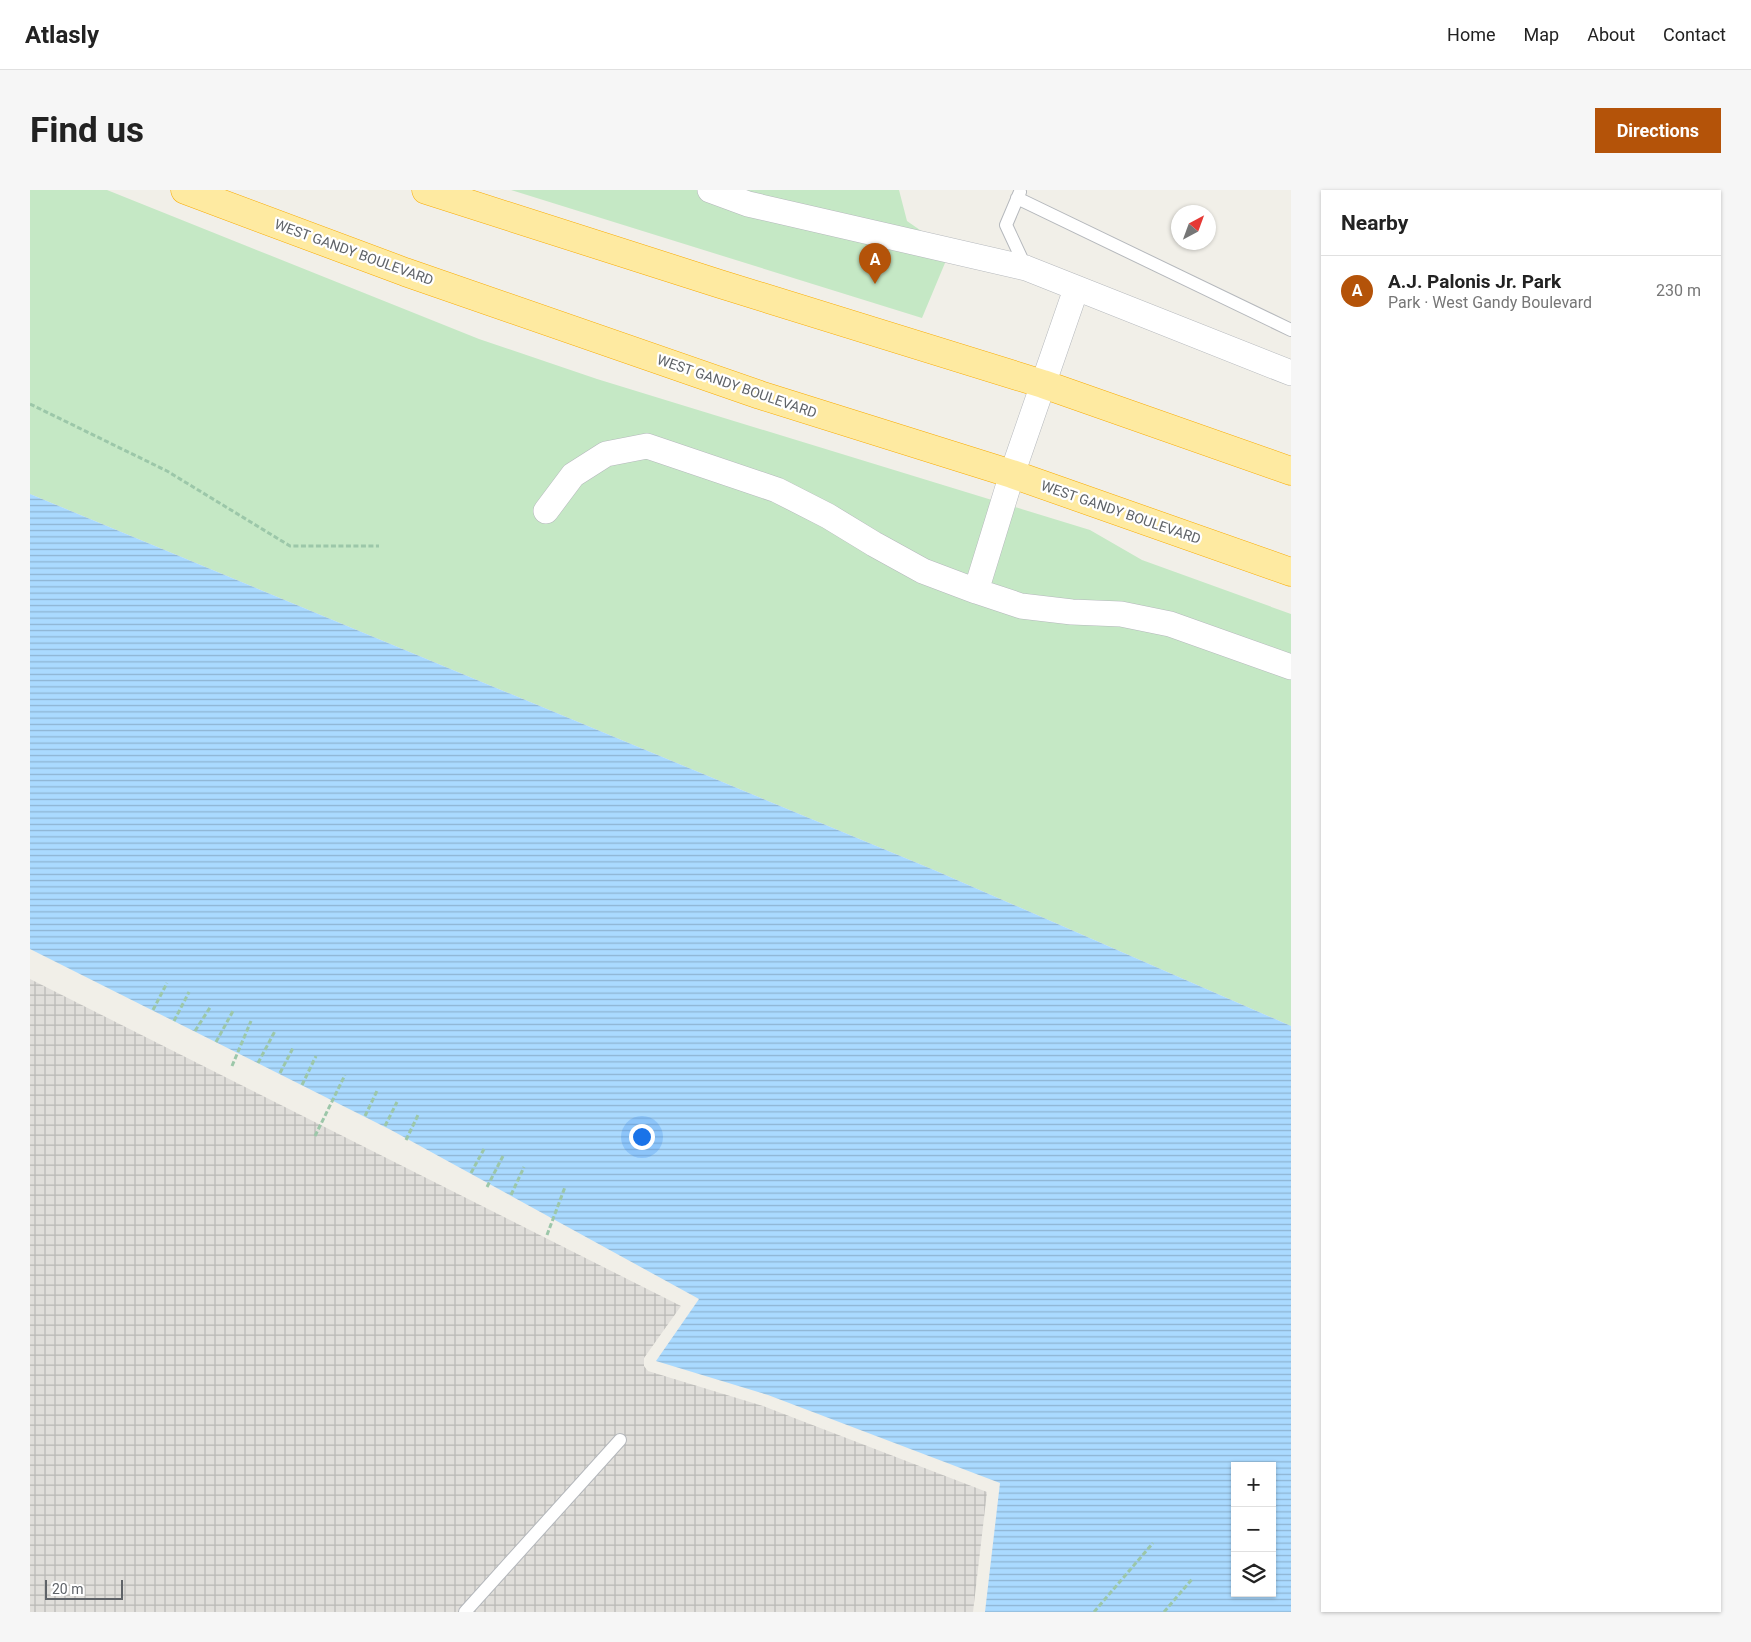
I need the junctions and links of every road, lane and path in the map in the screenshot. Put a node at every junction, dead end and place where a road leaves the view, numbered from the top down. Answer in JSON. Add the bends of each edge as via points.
{"nodes":[{"id":1,"x":185,"y":190,"type":"edge"},
{"id":2,"x":426,"y":190,"type":"edge"},
{"id":3,"x":710,"y":190,"type":"edge"},
{"id":4,"x":1019,"y":194,"type":"edge"},
{"id":5,"x":1026,"y":268,"type":"junction"},
{"id":6,"x":1076,"y":289,"type":"junction"},
{"id":7,"x":1291,"y":330,"type":"edge"},
{"id":8,"x":1291,"y":373,"type":"edge"},
{"id":9,"x":1043,"y":384,"type":"junction"},
{"id":10,"x":30,"y":404,"type":"edge"},
{"id":11,"x":1291,"y":471,"type":"edge"},
{"id":12,"x":1012,"y":474,"type":"junction"},
{"id":13,"x":546,"y":511,"type":"dead end"},
{"id":14,"x":379,"y":546,"type":"dead end"},
{"id":15,"x":1291,"y":572,"type":"edge"},
{"id":16,"x":976,"y":591,"type":"junction"},
{"id":17,"x":1291,"y":667,"type":"edge"},
{"id":18,"x":167,"y":983,"type":"dead end"},
{"id":19,"x":189,"y":992,"type":"dead end"},
{"id":20,"x":211,"y":1006,"type":"dead end"},
{"id":21,"x":153,"y":1010,"type":"dead end"},
{"id":22,"x":233,"y":1011,"type":"dead end"},
{"id":23,"x":174,"y":1021,"type":"dead end"},
{"id":24,"x":251,"y":1021,"type":"dead end"},
{"id":25,"x":195,"y":1031,"type":"dead end"},
{"id":26,"x":275,"y":1031,"type":"dead end"},
{"id":27,"x":216,"y":1042,"type":"dead end"},
{"id":28,"x":293,"y":1048,"type":"dead end"},
{"id":29,"x":316,"y":1056,"type":"dead end"},
{"id":30,"x":258,"y":1063,"type":"dead end"},
{"id":31,"x":232,"y":1066,"type":"dead end"},
{"id":32,"x":280,"y":1074,"type":"dead end"},
{"id":33,"x":345,"y":1075,"type":"dead end"},
{"id":34,"x":302,"y":1085,"type":"dead end"},
{"id":35,"x":376,"y":1090,"type":"dead end"},
{"id":36,"x":397,"y":1102,"type":"dead end"},
{"id":37,"x":419,"y":1113,"type":"dead end"},
{"id":38,"x":365,"y":1116,"type":"dead end"},
{"id":39,"x":385,"y":1126,"type":"dead end"},
{"id":40,"x":314,"y":1136,"type":"dead end"},
{"id":41,"x":406,"y":1140,"type":"dead end"},
{"id":42,"x":484,"y":1149,"type":"dead end"},
{"id":43,"x":504,"y":1156,"type":"dead end"},
{"id":44,"x":524,"y":1167,"type":"dead end"},
{"id":45,"x":471,"y":1173,"type":"dead end"},
{"id":46,"x":487,"y":1186,"type":"dead end"},
{"id":47,"x":565,"y":1187,"type":"dead end"},
{"id":48,"x":511,"y":1195,"type":"dead end"},
{"id":49,"x":547,"y":1235,"type":"dead end"},
{"id":50,"x":620,"y":1440,"type":"dead end"},
{"id":51,"x":1153,"y":1543,"type":"dead end"},
{"id":52,"x":1193,"y":1578,"type":"dead end"},
{"id":53,"x":465,"y":1612,"type":"edge"},
{"id":54,"x":1094,"y":1612,"type":"edge"},
{"id":55,"x":1164,"y":1612,"type":"edge"}],
"edges":[{"from":1,"to":12,"type":"highway","name":"WEST GANDY BOULEVARD","via":[[405,272],[760,396]]},
{"from":2,"to":9,"type":"highway"},
{"from":3,"to":5,"type":"street","via":[[748,204]]},
{"from":4,"to":5,"type":"lane","via":[[1006,224]]},
{"from":4,"to":7,"type":"lane"},
{"from":5,"to":6,"type":"street"},
{"from":6,"to":8,"type":"street"},
{"from":6,"to":9,"type":"street"},
{"from":9,"to":11,"type":"highway"},
{"from":9,"to":12,"type":"street"},
{"from":10,"to":14,"type":"path","via":[[167,471],[290,546]]},
{"from":12,"to":15,"type":"highway","name":"WEST GANDY BOULEVARD"},
{"from":12,"to":16,"type":"street"},
{"from":13,"to":16,"type":"street","via":[[574,475],[606,454],[646,446],[778,490],[923,571]]},
{"from":16,"to":17,"type":"street","via":[[1021,606],[1121,614],[1170,624]]},
{"from":18,"to":21,"type":"path"},
{"from":19,"to":23,"type":"path"},
{"from":20,"to":25,"type":"path"},
{"from":22,"to":27,"type":"path"},
{"from":24,"to":31,"type":"path"},
{"from":26,"to":30,"type":"path"},
{"from":28,"to":32,"type":"path"},
{"from":29,"to":34,"type":"path"},
{"from":33,"to":40,"type":"path"},
{"from":35,"to":38,"type":"path"},
{"from":36,"to":39,"type":"path"},
{"from":37,"to":41,"type":"path"},
{"from":42,"to":45,"type":"path"},
{"from":43,"to":46,"type":"path"},
{"from":44,"to":48,"type":"path"},
{"from":47,"to":49,"type":"path"},
{"from":50,"to":53,"type":"lane"},
{"from":51,"to":54,"type":"path"},
{"from":52,"to":55,"type":"path"}]}
